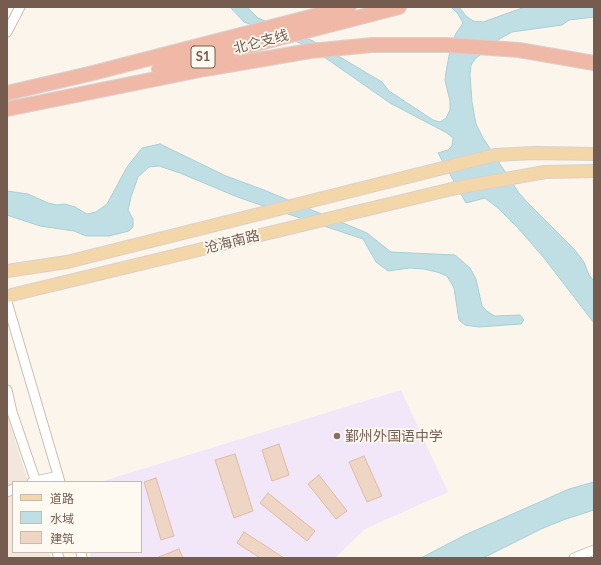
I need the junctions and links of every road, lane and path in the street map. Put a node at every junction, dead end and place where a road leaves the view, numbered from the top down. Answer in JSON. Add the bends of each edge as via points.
{"nodes":[{"id":1,"x":20,"y":7,"type":"edge"},
{"id":2,"x":320,"y":7,"type":"edge"},
{"id":3,"x":349,"y":7,"type":"edge"},
{"id":4,"x":399,"y":7,"type":"edge"},
{"id":5,"x":7,"y":32,"type":"edge"},
{"id":6,"x":573,"y":59,"type":"junction"},
{"id":7,"x":594,"y":59,"type":"edge"},
{"id":8,"x":594,"y":63,"type":"edge"},
{"id":9,"x":88,"y":74,"type":"junction"},
{"id":10,"x":7,"y":93,"type":"edge"},
{"id":11,"x":7,"y":106,"type":"edge"},
{"id":12,"x":7,"y":109,"type":"edge"},
{"id":13,"x":594,"y":154,"type":"edge"},
{"id":14,"x":594,"y":171,"type":"edge"},
{"id":15,"x":7,"y":271,"type":"edge"},
{"id":16,"x":7,"y":296,"type":"edge"},
{"id":17,"x":7,"y":302,"type":"edge"},
{"id":18,"x":7,"y":390,"type":"edge"},
{"id":19,"x":59,"y":479,"type":"edge"},
{"id":20,"x":35,"y":481,"type":"edge"},
{"id":21,"x":594,"y":550,"type":"edge"},
{"id":22,"x":574,"y":558,"type":"edge"}],
"edges":[{"from":1,"to":5,"type":"street"},
{"from":2,"to":9,"type":"highway"},
{"from":3,"to":9,"type":"highway","name":"北仑支线","number":"S1"},
{"from":4,"to":11,"type":"highway","name":"北仑支线","number":"S1"},
{"from":6,"to":7,"type":"highway"},
{"from":6,"to":8,"type":"highway"},
{"from":6,"to":12,"type":"highway","via":[[519,50],[447,45],[372,46],[310,51]]},
{"from":9,"to":10,"type":"highway","name":"北仑支线","number":"S1"},
{"from":13,"to":15,"type":"main road","name":"沧海南路","via":[[495,155],[67,262]]},
{"from":14,"to":16,"type":"main road","name":"沧海南路","via":[[546,172],[456,188]]},
{"from":17,"to":19,"type":"street"},
{"from":18,"to":20,"type":"street"},
{"from":19,"to":20,"type":"street"},
{"from":21,"to":22,"type":"street"}]}
